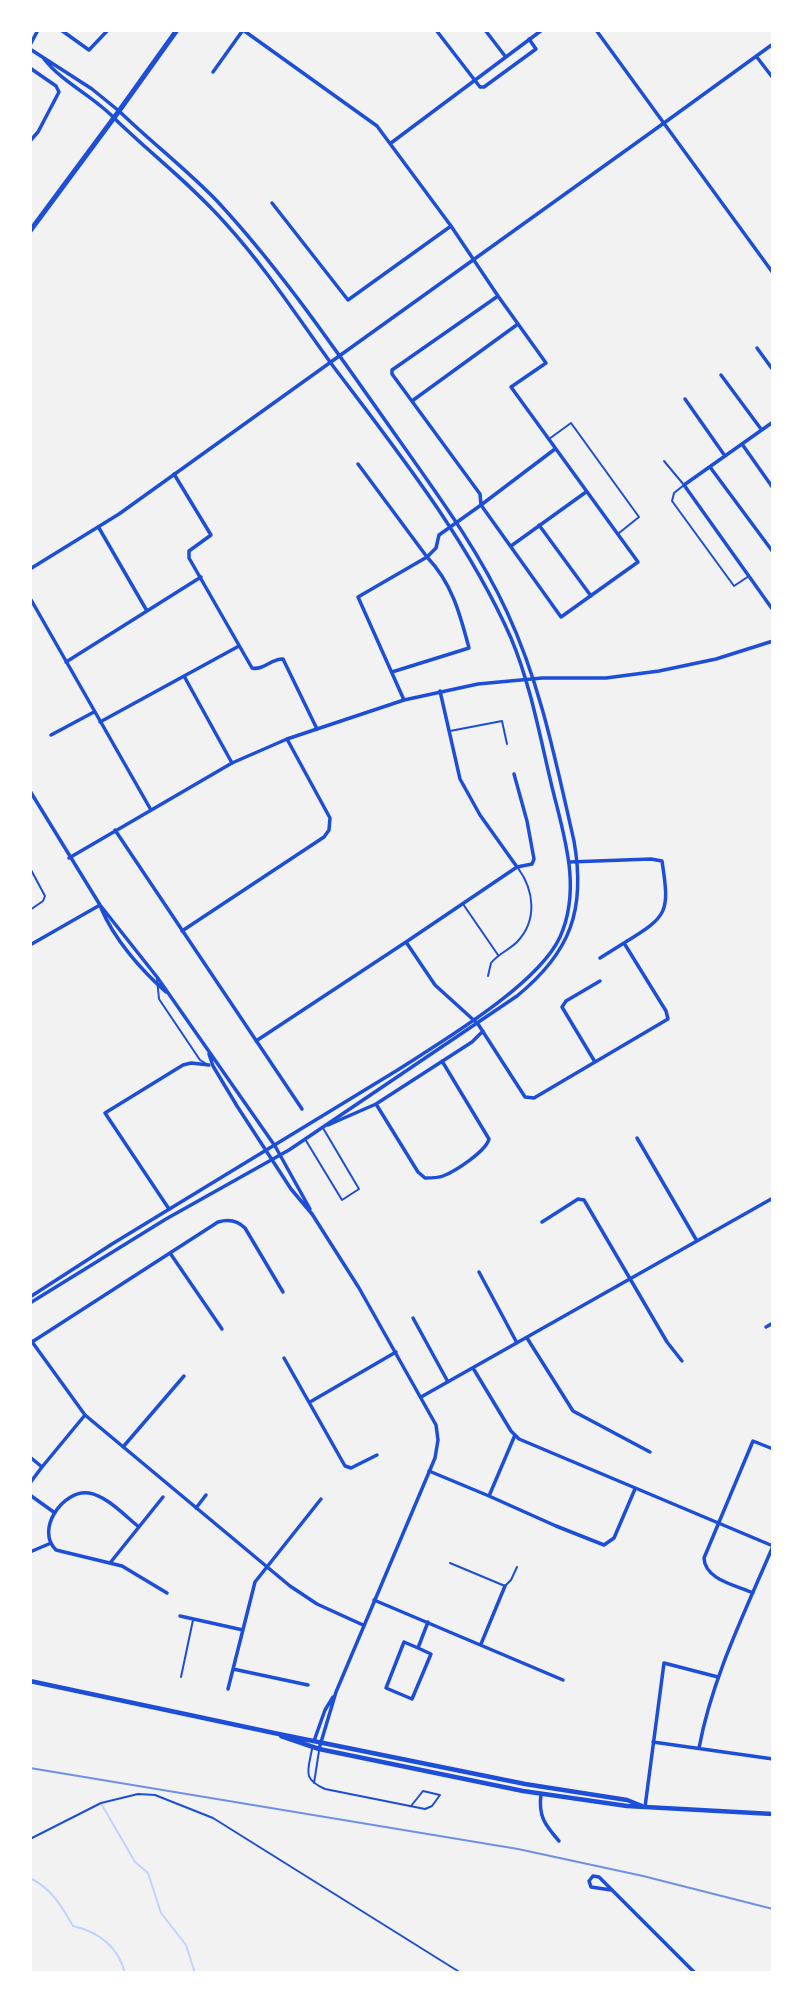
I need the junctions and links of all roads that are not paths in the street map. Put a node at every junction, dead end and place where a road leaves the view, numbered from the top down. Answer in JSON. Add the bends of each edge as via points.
{"nodes":[{"id":1,"x":38,"y":30,"type":"edge"},
{"id":2,"x":61,"y":30,"type":"edge"},
{"id":3,"x":108,"y":30,"type":"edge"},
{"id":4,"x":177,"y":30,"type":"edge"},
{"id":5,"x":436,"y":30,"type":"edge"},
{"id":6,"x":485,"y":30,"type":"edge"},
{"id":7,"x":542,"y":30,"type":"edge"},
{"id":8,"x":596,"y":30,"type":"edge"},
{"id":9,"x":529,"y":39,"type":"junction"},
{"id":10,"x":773,"y":44,"type":"edge"},
{"id":11,"x":30,"y":47,"type":"edge"},
{"id":12,"x":505,"y":56,"type":"junction"},
{"id":13,"x":756,"y":56,"type":"junction"},
{"id":14,"x":43,"y":57,"type":"junction"},
{"id":15,"x":30,"y":68,"type":"edge"},
{"id":16,"x":213,"y":72,"type":"dead end"},
{"id":17,"x":773,"y":78,"type":"edge"},
{"id":18,"x":475,"y":82,"type":"junction"},
{"id":19,"x":119,"y":111,"type":"junction"},
{"id":20,"x":114,"y":118,"type":"junction"},
{"id":21,"x":664,"y":123,"type":"junction"},
{"id":22,"x":30,"y":141,"type":"edge"},
{"id":23,"x":391,"y":143,"type":"junction"},
{"id":24,"x":272,"y":203,"type":"dead end"},
{"id":25,"x":451,"y":226,"type":"junction"},
{"id":26,"x":30,"y":231,"type":"edge"},
{"id":27,"x":472,"y":259,"type":"junction"},
{"id":28,"x":773,"y":273,"type":"edge"},
{"id":29,"x":498,"y":296,"type":"junction"},
{"id":30,"x":518,"y":324,"type":"junction"},
{"id":31,"x":757,"y":348,"type":"dead end"},
{"id":32,"x":339,"y":355,"type":"junction"},
{"id":33,"x":330,"y":361,"type":"junction"},
{"id":34,"x":773,"y":370,"type":"edge"},
{"id":35,"x":721,"y":375,"type":"dead end"},
{"id":36,"x":685,"y":399,"type":"dead end"},
{"id":37,"x":412,"y":402,"type":"junction"},
{"id":38,"x":773,"y":422,"type":"edge"},
{"id":39,"x":762,"y":430,"type":"junction"},
{"id":40,"x":548,"y":440,"type":"junction"},
{"id":41,"x":742,"y":444,"type":"junction"},
{"id":42,"x":555,"y":449,"type":"junction"},
{"id":43,"x":725,"y":456,"type":"junction"},
{"id":44,"x":664,"y":461,"type":"dead end"},
{"id":45,"x":358,"y":464,"type":"dead end"},
{"id":46,"x":710,"y":467,"type":"junction"},
{"id":47,"x":174,"y":474,"type":"junction"},
{"id":48,"x":684,"y":485,"type":"junction"},
{"id":49,"x":773,"y":488,"type":"edge"},
{"id":50,"x":586,"y":492,"type":"junction"},
{"id":51,"x":481,"y":505,"type":"junction"},
{"id":52,"x":457,"y":523,"type":"junction"},
{"id":53,"x":539,"y":525,"type":"junction"},
{"id":54,"x":450,"y":527,"type":"junction"},
{"id":55,"x":99,"y":528,"type":"junction"},
{"id":56,"x":617,"y":534,"type":"junction"},
{"id":57,"x":511,"y":547,"type":"junction"},
{"id":58,"x":773,"y":552,"type":"edge"},
{"id":59,"x":427,"y":557,"type":"junction"},
{"id":60,"x":30,"y":569,"type":"edge"},
{"id":61,"x":749,"y":576,"type":"junction"},
{"id":62,"x":201,"y":578,"type":"junction"},
{"id":63,"x":591,"y":596,"type":"junction"},
{"id":64,"x":30,"y":598,"type":"edge"},
{"id":65,"x":772,"y":606,"type":"edge"},
{"id":66,"x":147,"y":611,"type":"junction"},
{"id":67,"x":773,"y":641,"type":"edge"},
{"id":68,"x":240,"y":646,"type":"junction"},
{"id":69,"x":66,"y":662,"type":"junction"},
{"id":70,"x":392,"y":672,"type":"junction"},
{"id":71,"x":184,"y":675,"type":"junction"},
{"id":72,"x":526,"y":679,"type":"junction"},
{"id":73,"x":534,"y":679,"type":"junction"},
{"id":74,"x":440,"y":691,"type":"junction"},
{"id":75,"x":404,"y":700,"type":"junction"},
{"id":76,"x":94,"y":712,"type":"junction"},
{"id":77,"x":100,"y":722,"type":"junction"},
{"id":78,"x":317,"y":729,"type":"junction"},
{"id":79,"x":448,"y":731,"type":"junction"},
{"id":80,"x":51,"y":735,"type":"dead end"},
{"id":81,"x":287,"y":739,"type":"junction"},
{"id":82,"x":507,"y":744,"type":"dead end"},
{"id":83,"x":232,"y":763,"type":"junction"},
{"id":84,"x":514,"y":774,"type":"dead end"},
{"id":85,"x":30,"y":791,"type":"edge"},
{"id":86,"x":151,"y":810,"type":"junction"},
{"id":87,"x":115,"y":830,"type":"junction"},
{"id":88,"x":69,"y":858,"type":"junction"},
{"id":89,"x":578,"y":861,"type":"junction"},
{"id":90,"x":569,"y":862,"type":"junction"},
{"id":91,"x":517,"y":867,"type":"junction"},
{"id":92,"x":30,"y":868,"type":"edge"},
{"id":93,"x":463,"y":904,"type":"junction"},
{"id":94,"x":100,"y":905,"type":"junction"},
{"id":95,"x":30,"y":910,"type":"edge"},
{"id":96,"x":182,"y":931,"type":"junction"},
{"id":97,"x":406,"y":942,"type":"junction"},
{"id":98,"x":624,"y":943,"type":"junction"},
{"id":99,"x":30,"y":944,"type":"edge"},
{"id":100,"x":498,"y":956,"type":"junction"},
{"id":101,"x":600,"y":958,"type":"dead end"},
{"id":102,"x":488,"y":976,"type":"dead end"},
{"id":103,"x":157,"y":977,"type":"junction"},
{"id":104,"x":600,"y":981,"type":"dead end"},
{"id":105,"x":158,"y":985,"type":"junction"},
{"id":106,"x":170,"y":996,"type":"junction"},
{"id":107,"x":474,"y":1019,"type":"junction"},
{"id":108,"x":478,"y":1024,"type":"junction"},
{"id":109,"x":483,"y":1031,"type":"junction"},
{"id":110,"x":257,"y":1041,"type":"junction"},
{"id":111,"x":209,"y":1054,"type":"junction"},
{"id":112,"x":442,"y":1061,"type":"junction"},
{"id":113,"x":595,"y":1062,"type":"junction"},
{"id":114,"x":211,"y":1065,"type":"junction"},
{"id":115,"x":223,"y":1069,"type":"junction"},
{"id":116,"x":376,"y":1104,"type":"junction"},
{"id":117,"x":302,"y":1109,"type":"dead end"},
{"id":118,"x":323,"y":1127,"type":"junction"},
{"id":119,"x":637,"y":1138,"type":"dead end"},
{"id":120,"x":305,"y":1139,"type":"junction"},
{"id":121,"x":275,"y":1146,"type":"junction"},
{"id":122,"x":267,"y":1151,"type":"junction"},
{"id":123,"x":281,"y":1155,"type":"junction"},
{"id":124,"x":273,"y":1160,"type":"junction"},
{"id":125,"x":773,"y":1199,"type":"edge"},
{"id":126,"x":169,"y":1209,"type":"junction"},
{"id":127,"x":312,"y":1214,"type":"junction"},
{"id":128,"x":542,"y":1223,"type":"dead end"},
{"id":129,"x":697,"y":1241,"type":"junction"},
{"id":130,"x":170,"y":1253,"type":"junction"},
{"id":131,"x":479,"y":1272,"type":"dead end"},
{"id":132,"x":631,"y":1279,"type":"junction"},
{"id":133,"x":283,"y":1292,"type":"dead end"},
{"id":134,"x":30,"y":1297,"type":"edge"},
{"id":135,"x":30,"y":1303,"type":"edge"},
{"id":136,"x":413,"y":1318,"type":"dead end"},
{"id":137,"x":773,"y":1323,"type":"edge"},
{"id":138,"x":766,"y":1327,"type":"dead end"},
{"id":139,"x":222,"y":1329,"type":"dead end"},
{"id":140,"x":527,"y":1338,"type":"junction"},
{"id":141,"x":31,"y":1340,"type":"edge"},
{"id":142,"x":517,"y":1343,"type":"junction"},
{"id":143,"x":396,"y":1352,"type":"junction"},
{"id":144,"x":284,"y":1358,"type":"dead end"},
{"id":145,"x":682,"y":1361,"type":"dead end"},
{"id":146,"x":473,"y":1368,"type":"junction"},
{"id":147,"x":184,"y":1377,"type":"dead end"},
{"id":148,"x":448,"y":1382,"type":"junction"},
{"id":149,"x":422,"y":1397,"type":"junction"},
{"id":150,"x":309,"y":1402,"type":"junction"},
{"id":151,"x":85,"y":1415,"type":"junction"},
{"id":152,"x":515,"y":1435,"type":"junction"},
{"id":153,"x":123,"y":1447,"type":"junction"},
{"id":154,"x":773,"y":1448,"type":"edge"},
{"id":155,"x":650,"y":1452,"type":"dead end"},
{"id":156,"x":377,"y":1455,"type":"dead end"},
{"id":157,"x":30,"y":1457,"type":"edge"},
{"id":158,"x":42,"y":1467,"type":"junction"},
{"id":159,"x":429,"y":1471,"type":"junction"},
{"id":160,"x":30,"y":1483,"type":"edge"},
{"id":161,"x":635,"y":1489,"type":"junction"},
{"id":162,"x":30,"y":1495,"type":"edge"},
{"id":163,"x":206,"y":1495,"type":"dead end"},
{"id":164,"x":489,"y":1496,"type":"junction"},
{"id":165,"x":163,"y":1497,"type":"dead end"},
{"id":166,"x":321,"y":1499,"type":"dead end"},
{"id":167,"x":195,"y":1508,"type":"junction"},
{"id":168,"x":55,"y":1513,"type":"junction"},
{"id":169,"x":718,"y":1524,"type":"junction"},
{"id":170,"x":138,"y":1527,"type":"junction"},
{"id":171,"x":51,"y":1543,"type":"junction"},
{"id":172,"x":773,"y":1546,"type":"edge"},
{"id":173,"x":30,"y":1552,"type":"edge"},
{"id":174,"x":110,"y":1563,"type":"junction"},
{"id":175,"x":450,"y":1563,"type":"dead end"},
{"id":176,"x":266,"y":1567,"type":"junction"},
{"id":177,"x":517,"y":1567,"type":"dead end"},
{"id":178,"x":505,"y":1586,"type":"junction"},
{"id":179,"x":167,"y":1593,"type":"dead end"},
{"id":180,"x":753,"y":1593,"type":"junction"},
{"id":181,"x":374,"y":1600,"type":"junction"},
{"id":182,"x":180,"y":1616,"type":"dead end"},
{"id":183,"x":193,"y":1619,"type":"junction"},
{"id":184,"x":428,"y":1622,"type":"junction"},
{"id":185,"x":363,"y":1625,"type":"junction"},
{"id":186,"x":243,"y":1630,"type":"junction"},
{"id":187,"x":481,"y":1644,"type":"junction"},
{"id":188,"x":418,"y":1648,"type":"junction"},
{"id":189,"x":233,"y":1670,"type":"junction"},
{"id":190,"x":181,"y":1677,"type":"dead end"},
{"id":191,"x":718,"y":1677,"type":"junction"},
{"id":192,"x":563,"y":1680,"type":"dead end"},
{"id":193,"x":30,"y":1681,"type":"edge"},
{"id":194,"x":308,"y":1685,"type":"dead end"},
{"id":195,"x":228,"y":1689,"type":"dead end"},
{"id":196,"x":336,"y":1692,"type":"junction"},
{"id":197,"x":274,"y":1734,"type":"junction"},
{"id":198,"x":315,"y":1740,"type":"junction"},
{"id":199,"x":321,"y":1741,"type":"junction"},
{"id":200,"x":653,"y":1742,"type":"junction"},
{"id":201,"x":313,"y":1748,"type":"junction"},
{"id":202,"x":699,"y":1748,"type":"junction"},
{"id":203,"x":319,"y":1749,"type":"junction"},
{"id":204,"x":773,"y":1759,"type":"edge"},
{"id":205,"x":315,"y":1784,"type":"junction"},
{"id":206,"x":541,"y":1791,"type":"junction"},
{"id":207,"x":411,"y":1806,"type":"junction"},
{"id":208,"x":643,"y":1806,"type":"junction"},
{"id":209,"x":773,"y":1814,"type":"edge"},
{"id":210,"x":30,"y":1839,"type":"edge"},
{"id":211,"x":559,"y":1841,"type":"dead end"},
{"id":212,"x":611,"y":1890,"type":"junction"},
{"id":213,"x":461,"y":1973,"type":"edge"},
{"id":214,"x":695,"y":1973,"type":"edge"}],
"edges":[{"from":1,"to":11,"type":"street"},
{"from":2,"to":3,"type":"street","via":[[89,50]]},
{"from":4,"to":19,"type":"main road"},
{"from":5,"to":18,"type":"street"},
{"from":6,"to":12,"type":"street"},
{"from":7,"to":9,"type":"street"},
{"from":8,"to":21,"type":"street"},
{"from":9,"to":12,"type":"street"},
{"from":9,"to":18,"type":"street","via":[[536,49],[484,87]]},
{"from":10,"to":13,"type":"street"},
{"from":11,"to":14,"type":"street"},
{"from":12,"to":18,"type":"street"},
{"from":13,"to":17,"type":"street"},
{"from":13,"to":21,"type":"street"},
{"from":14,"to":19,"type":"street"},
{"from":14,"to":20,"type":"street"},
{"from":15,"to":22,"type":"street","via":[[59,92]]},
{"from":16,"to":23,"type":"street","via":[[243,30],[377,126]]},
{"from":18,"to":23,"type":"street"},
{"from":19,"to":20,"type":"main road"},
{"from":19,"to":32,"type":"street","via":[[225,211]]},
{"from":20,"to":26,"type":"main road"},
{"from":20,"to":33,"type":"street","via":[[227,224]]},
{"from":21,"to":27,"type":"street"},
{"from":21,"to":28,"type":"street"},
{"from":23,"to":25,"type":"street"},
{"from":24,"to":25,"type":"street","via":[[348,300]]},
{"from":25,"to":27,"type":"street"},
{"from":27,"to":29,"type":"street"},
{"from":27,"to":32,"type":"street"},
{"from":29,"to":30,"type":"street"},
{"from":29,"to":37,"type":"street","via":[[394,367],[392,374]]},
{"from":30,"to":37,"type":"street"},
{"from":30,"to":40,"type":"street","via":[[546,363],[510,387]]},
{"from":31,"to":34,"type":"street"},
{"from":32,"to":33,"type":"street"},
{"from":32,"to":52,"type":"street"},
{"from":33,"to":47,"type":"street"},
{"from":33,"to":54,"type":"street"},
{"from":35,"to":39,"type":"street"},
{"from":36,"to":43,"type":"street"},
{"from":37,"to":51,"type":"street","via":[[477,491]]},
{"from":38,"to":39,"type":"street"},
{"from":39,"to":41,"type":"street"},
{"from":40,"to":42,"type":"street"},
{"from":40,"to":56,"type":"lane","via":[[571,423],[595,455],[639,517]]},
{"from":41,"to":43,"type":"street"},
{"from":41,"to":49,"type":"street"},
{"from":42,"to":50,"type":"street"},
{"from":42,"to":51,"type":"street"},
{"from":43,"to":46,"type":"street"},
{"from":44,"to":48,"type":"lane"},
{"from":45,"to":59,"type":"street"},
{"from":46,"to":48,"type":"street"},
{"from":46,"to":58,"type":"street"},
{"from":47,"to":55,"type":"street"},
{"from":47,"to":62,"type":"street","via":[[210,533],[188,552]]},
{"from":48,"to":61,"type":"street"},
{"from":48,"to":61,"type":"lane","via":[[672,501],[734,586]]},
{"from":50,"to":53,"type":"street"},
{"from":50,"to":56,"type":"street"},
{"from":51,"to":52,"type":"street"},
{"from":51,"to":57,"type":"street"},
{"from":52,"to":54,"type":"street"},
{"from":52,"to":73,"type":"street","via":[[501,599]]},
{"from":53,"to":57,"type":"street"},
{"from":53,"to":63,"type":"street"},
{"from":54,"to":59,"type":"street","via":[[439,535],[436,548]]},
{"from":54,"to":72,"type":"street","via":[[496,608]]},
{"from":55,"to":60,"type":"street"},
{"from":55,"to":66,"type":"street"},
{"from":56,"to":63,"type":"street","via":[[638,562]]},
{"from":57,"to":63,"type":"street","via":[[561,617]]},
{"from":59,"to":70,"type":"street","via":[[358,597]]},
{"from":59,"to":70,"type":"street","via":[[456,599],[469,648]]},
{"from":61,"to":65,"type":"street"},
{"from":62,"to":66,"type":"street"},
{"from":62,"to":68,"type":"street"},
{"from":64,"to":69,"type":"street"},
{"from":66,"to":69,"type":"street"},
{"from":67,"to":73,"type":"street","via":[[640,674]]},
{"from":68,"to":71,"type":"street"},
{"from":68,"to":78,"type":"street","via":[[254,669],[278,659],[286,662]]},
{"from":69,"to":76,"type":"street"},
{"from":70,"to":75,"type":"street"},
{"from":71,"to":77,"type":"street"},
{"from":71,"to":83,"type":"street"},
{"from":72,"to":73,"type":"street"},
{"from":72,"to":74,"type":"street"},
{"from":72,"to":90,"type":"street"},
{"from":73,"to":89,"type":"street"},
{"from":74,"to":75,"type":"street"},
{"from":74,"to":79,"type":"street"},
{"from":75,"to":78,"type":"street"},
{"from":76,"to":77,"type":"street"},
{"from":76,"to":80,"type":"street"},
{"from":77,"to":86,"type":"street"},
{"from":78,"to":81,"type":"street"},
{"from":79,"to":82,"type":"lane","via":[[502,721]]},
{"from":79,"to":91,"type":"street","via":[[465,789]]},
{"from":81,"to":83,"type":"street"},
{"from":81,"to":96,"type":"street","via":[[330,818],[329,830]]},
{"from":83,"to":86,"type":"street"},
{"from":84,"to":91,"type":"street","via":[[534,859],[531,865]]},
{"from":85,"to":88,"type":"street"},
{"from":86,"to":87,"type":"street"},
{"from":87,"to":88,"type":"street"},
{"from":87,"to":96,"type":"street"},
{"from":88,"to":94,"type":"street"},
{"from":89,"to":90,"type":"street"},
{"from":89,"to":98,"type":"street","via":[[662,861],[663,914]]},
{"from":89,"to":108,"type":"street","via":[[577,902],[561,951],[531,984]]},
{"from":90,"to":107,"type":"street","via":[[569,904],[556,944],[536,971]]},
{"from":91,"to":93,"type":"street"},
{"from":91,"to":100,"type":"lane","via":[[528,884],[532,908],[521,936]]},
{"from":92,"to":95,"type":"lane","via":[[45,896]]},
{"from":93,"to":97,"type":"street"},
{"from":93,"to":100,"type":"lane"},
{"from":94,"to":99,"type":"street"},
{"from":94,"to":103,"type":"street"},
{"from":94,"to":105,"type":"street","via":[[121,942]]},
{"from":96,"to":110,"type":"street"},
{"from":97,"to":107,"type":"street","via":[[435,985]]},
{"from":97,"to":110,"type":"street"},
{"from":98,"to":101,"type":"street"},
{"from":98,"to":113,"type":"street","via":[[668,1019]]},
{"from":100,"to":102,"type":"lane","via":[[489,966]]},
{"from":103,"to":105,"type":"lane"},
{"from":103,"to":106,"type":"street"},
{"from":104,"to":113,"type":"street","via":[[562,1007]]},
{"from":105,"to":106,"type":"street"},
{"from":105,"to":114,"type":"lane","via":[[161,1003],[200,1059]]},
{"from":106,"to":111,"type":"street"},
{"from":107,"to":108,"type":"street"},
{"from":107,"to":121,"type":"street"},
{"from":108,"to":109,"type":"street"},
{"from":108,"to":118,"type":"street"},
{"from":109,"to":112,"type":"street"},
{"from":109,"to":113,"type":"street","via":[[527,1098]]},
{"from":110,"to":117,"type":"street"},
{"from":111,"to":114,"type":"street"},
{"from":111,"to":115,"type":"street"},
{"from":112,"to":116,"type":"street"},
{"from":112,"to":116,"type":"street","via":[[489,1139],[482,1150],[442,1176],[425,1178]]},
{"from":114,"to":115,"type":"lane"},
{"from":114,"to":122,"type":"street"},
{"from":114,"to":126,"type":"street","via":[[183,1065],[105,1113]]},
{"from":115,"to":121,"type":"street"},
{"from":116,"to":118,"type":"street"},
{"from":118,"to":120,"type":"street"},
{"from":118,"to":120,"type":"lane","via":[[359,1189],[342,1200]]},
{"from":119,"to":129,"type":"street"},
{"from":120,"to":123,"type":"street"},
{"from":121,"to":122,"type":"street"},
{"from":121,"to":123,"type":"street"},
{"from":122,"to":124,"type":"street"},
{"from":122,"to":126,"type":"street"},
{"from":123,"to":124,"type":"street"},
{"from":123,"to":127,"type":"street"},
{"from":124,"to":127,"type":"street"},
{"from":124,"to":135,"type":"street"},
{"from":125,"to":129,"type":"street"},
{"from":126,"to":134,"type":"street"},
{"from":127,"to":143,"type":"street"},
{"from":128,"to":132,"type":"street","via":[[582,1199]]},
{"from":129,"to":132,"type":"street"},
{"from":130,"to":133,"type":"street","via":[[218,1222],[236,1222],[245,1228]]},
{"from":130,"to":139,"type":"street"},
{"from":130,"to":141,"type":"street"},
{"from":131,"to":142,"type":"street"},
{"from":132,"to":140,"type":"street"},
{"from":132,"to":145,"type":"street"},
{"from":136,"to":148,"type":"street"},
{"from":137,"to":138,"type":"street"},
{"from":140,"to":142,"type":"street"},
{"from":140,"to":155,"type":"street","via":[[573,1411]]},
{"from":141,"to":151,"type":"street"},
{"from":142,"to":146,"type":"street"},
{"from":143,"to":149,"type":"street"},
{"from":143,"to":150,"type":"street"},
{"from":144,"to":150,"type":"street"},
{"from":146,"to":148,"type":"street"},
{"from":146,"to":152,"type":"street"},
{"from":147,"to":153,"type":"street"},
{"from":148,"to":149,"type":"street"},
{"from":149,"to":159,"type":"street","via":[[438,1433]]},
{"from":150,"to":156,"type":"street","via":[[347,1468]]},
{"from":151,"to":153,"type":"street"},
{"from":151,"to":158,"type":"street"},
{"from":152,"to":161,"type":"street"},
{"from":152,"to":164,"type":"street"},
{"from":153,"to":167,"type":"street"},
{"from":154,"to":169,"type":"street","via":[[753,1441]]},
{"from":157,"to":158,"type":"street"},
{"from":158,"to":160,"type":"street"},
{"from":159,"to":164,"type":"street"},
{"from":159,"to":181,"type":"street"},
{"from":161,"to":164,"type":"street","via":[[614,1538],[604,1545]]},
{"from":161,"to":169,"type":"street"},
{"from":162,"to":168,"type":"street"},
{"from":163,"to":167,"type":"street"},
{"from":165,"to":170,"type":"street"},
{"from":166,"to":176,"type":"street"},
{"from":167,"to":176,"type":"street"},
{"from":168,"to":170,"type":"street","via":[[68,1498],[89,1493]]},
{"from":168,"to":171,"type":"street","via":[[49,1527]]},
{"from":169,"to":172,"type":"street"},
{"from":169,"to":180,"type":"street","via":[[704,1556],[706,1570]]},
{"from":170,"to":174,"type":"street"},
{"from":171,"to":173,"type":"street"},
{"from":171,"to":174,"type":"street","via":[[58,1550]]},
{"from":172,"to":180,"type":"street"},
{"from":174,"to":179,"type":"street"},
{"from":175,"to":178,"type":"lane"},
{"from":176,"to":185,"type":"street","via":[[317,1604]]},
{"from":176,"to":186,"type":"street","via":[[252,1587]]},
{"from":177,"to":178,"type":"lane"},
{"from":178,"to":187,"type":"street"},
{"from":180,"to":191,"type":"street"},
{"from":181,"to":184,"type":"street"},
{"from":181,"to":185,"type":"street"},
{"from":182,"to":183,"type":"street"},
{"from":183,"to":186,"type":"street"},
{"from":183,"to":190,"type":"lane"},
{"from":184,"to":187,"type":"street"},
{"from":184,"to":188,"type":"street"},
{"from":185,"to":196,"type":"street"},
{"from":186,"to":189,"type":"street"},
{"from":187,"to":192,"type":"street"},
{"from":188,"to":188,"type":"street","via":[[404,1642],[386,1688],[412,1699],[431,1654]]},
{"from":189,"to":194,"type":"street"},
{"from":189,"to":195,"type":"street"},
{"from":191,"to":200,"type":"street","via":[[664,1663]]},
{"from":191,"to":202,"type":"street"},
{"from":193,"to":197,"type":"main road"},
{"from":196,"to":198,"type":"street"},
{"from":196,"to":199,"type":"street"},
{"from":197,"to":198,"type":"main road"},
{"from":197,"to":201,"type":"main road"},
{"from":198,"to":199,"type":"main road"},
{"from":198,"to":201,"type":"street"},
{"from":199,"to":203,"type":"street"},
{"from":199,"to":206,"type":"main road"},
{"from":200,"to":202,"type":"street"},
{"from":200,"to":208,"type":"street"},
{"from":201,"to":203,"type":"main road"},
{"from":201,"to":205,"type":"lane","via":[[308,1775]]},
{"from":202,"to":204,"type":"street"},
{"from":203,"to":205,"type":"lane"},
{"from":203,"to":206,"type":"main road"},
{"from":205,"to":207,"type":"lane"},
{"from":206,"to":208,"type":"main road","via":[[627,1800]]},
{"from":206,"to":211,"type":"street","via":[[542,1820]]},
{"from":207,"to":207,"type":"lane","via":[[423,1791],[440,1795],[429,1808]]},
{"from":208,"to":209,"type":"main road"},
{"from":210,"to":213,"type":"lane","via":[[101,1803],[155,1795],[213,1818]]},
{"from":212,"to":212,"type":"street","via":[[596,1875],[589,1881],[592,1887]]},
{"from":212,"to":214,"type":"street"}]}
